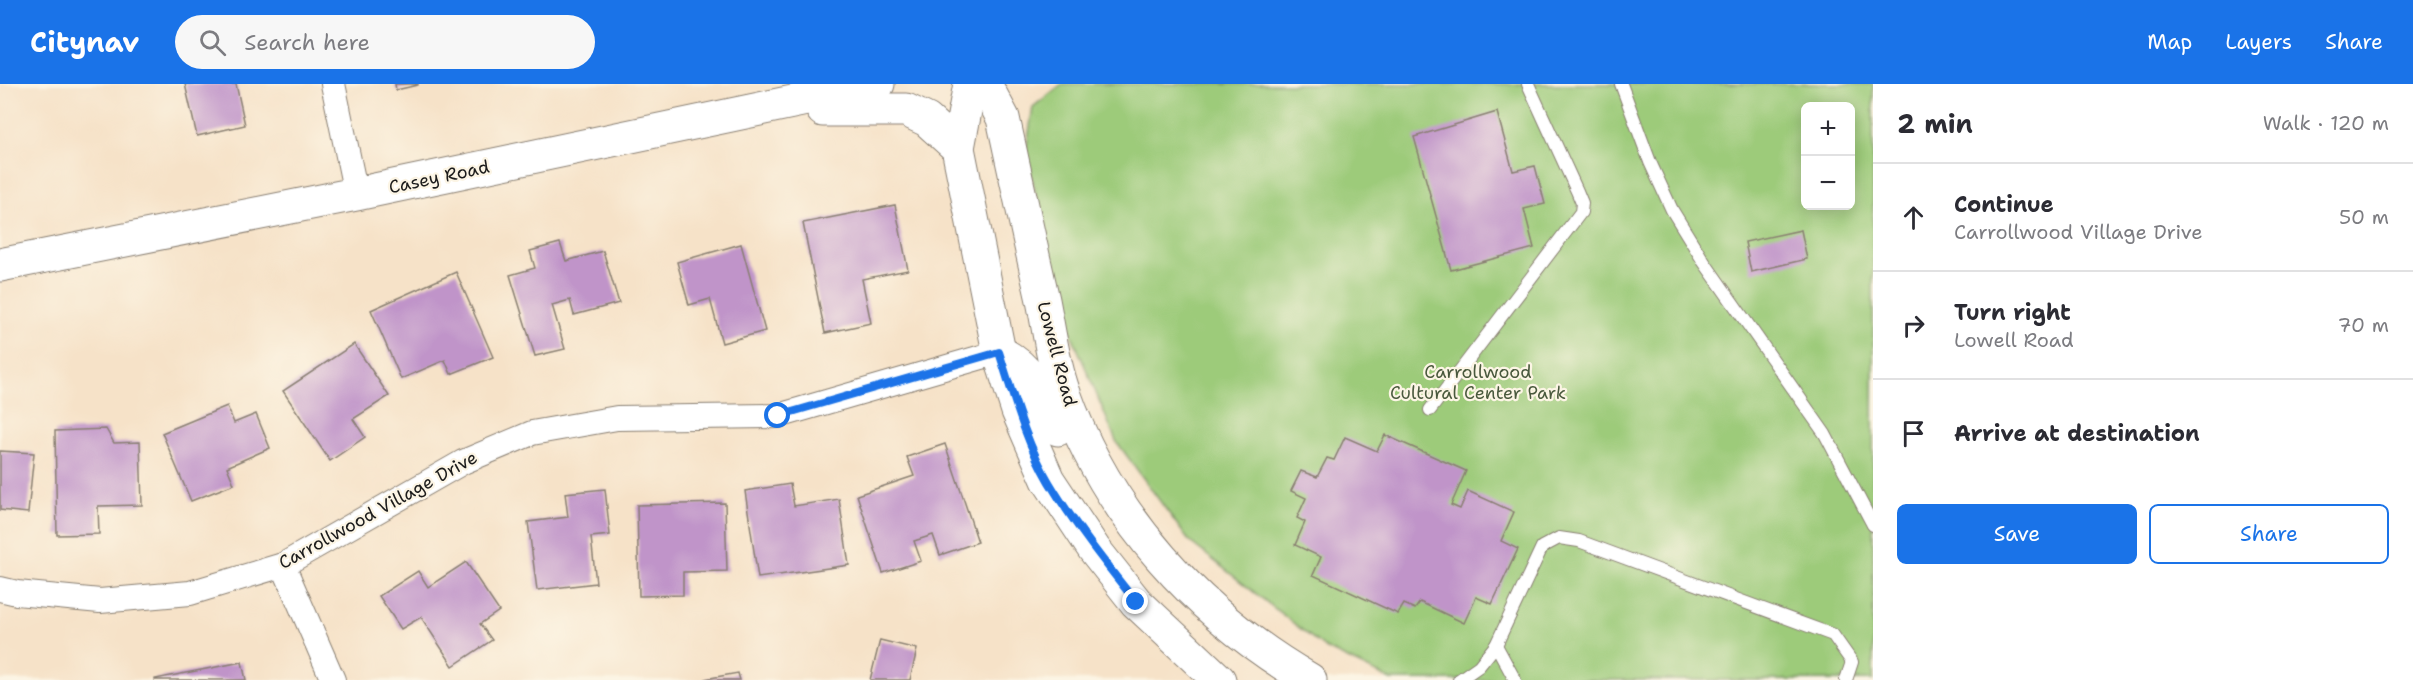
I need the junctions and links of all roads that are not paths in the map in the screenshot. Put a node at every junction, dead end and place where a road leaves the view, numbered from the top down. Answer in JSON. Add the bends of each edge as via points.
{"nodes":[{"id":1,"x":333,"y":84,"type":"edge"},
{"id":2,"x":878,"y":84,"type":"edge"},
{"id":3,"x":970,"y":84,"type":"edge"},
{"id":4,"x":985,"y":84,"type":"edge"},
{"id":5,"x":1527,"y":84,"type":"edge"},
{"id":6,"x":1621,"y":84,"type":"edge"},
{"id":7,"x":796,"y":101,"type":"junction"},
{"id":8,"x":958,"y":148,"type":"junction"},
{"id":9,"x":356,"y":194,"type":"junction"},
{"id":10,"x":0,"y":265,"type":"edge"},
{"id":11,"x":999,"y":352,"type":"junction"},
{"id":12,"x":1430,"y":410,"type":"dead end"},
{"id":13,"x":1113,"y":498,"type":"junction"},
{"id":14,"x":1873,"y":525,"type":"edge"},
{"id":15,"x":283,"y":565,"type":"junction"},
{"id":16,"x":0,"y":588,"type":"edge"},
{"id":17,"x":1496,"y":645,"type":"junction"},
{"id":18,"x":333,"y":680,"type":"edge"},
{"id":19,"x":1219,"y":680,"type":"edge"},
{"id":20,"x":1310,"y":680,"type":"edge"},
{"id":21,"x":1459,"y":680,"type":"edge"},
{"id":22,"x":1515,"y":680,"type":"edge"},
{"id":23,"x":1846,"y":680,"type":"edge"}],
"edges":[{"from":1,"to":9,"type":"street"},
{"from":2,"to":7,"type":"street","name":"Casey Road"},
{"from":3,"to":8,"type":"street"},
{"from":4,"to":13,"type":"street","name":"Lowell Road","via":[[1003,118],[1063,391]]},
{"from":5,"to":12,"type":"lane","via":[[1577,191],[1581,212]]},
{"from":6,"to":14,"type":"lane","via":[[1671,210],[1825,434]]},
{"from":7,"to":8,"type":"street","via":[[819,110],[906,110],[927,120]]},
{"from":7,"to":9,"type":"street","name":"Casey Road"},
{"from":8,"to":11,"type":"street"},
{"from":9,"to":10,"type":"street","name":"Casey Road"},
{"from":11,"to":13,"type":"street","via":[[1018,361],[1040,390],[1078,474]]},
{"from":11,"to":15,"type":"street","name":"Carrollwood Village Drive","via":[[778,416],[617,418],[532,433],[463,462]]},
{"from":11,"to":19,"type":"street","via":[[1018,411],[1055,490],[1094,549],[1136,602]]},
{"from":13,"to":20,"type":"street","name":"Lowell Road","via":[[1173,572],[1240,632]]},
{"from":15,"to":16,"type":"street","name":"Carrollwood Village Drive","via":[[190,593],[100,601]]},
{"from":15,"to":18,"type":"street"},
{"from":17,"to":21,"type":"lane","via":[[1479,666]]},
{"from":17,"to":22,"type":"lane"},
{"from":17,"to":23,"type":"lane","via":[[1542,547],[1559,538],[1579,541],[1833,635],[1852,662]]}]}
